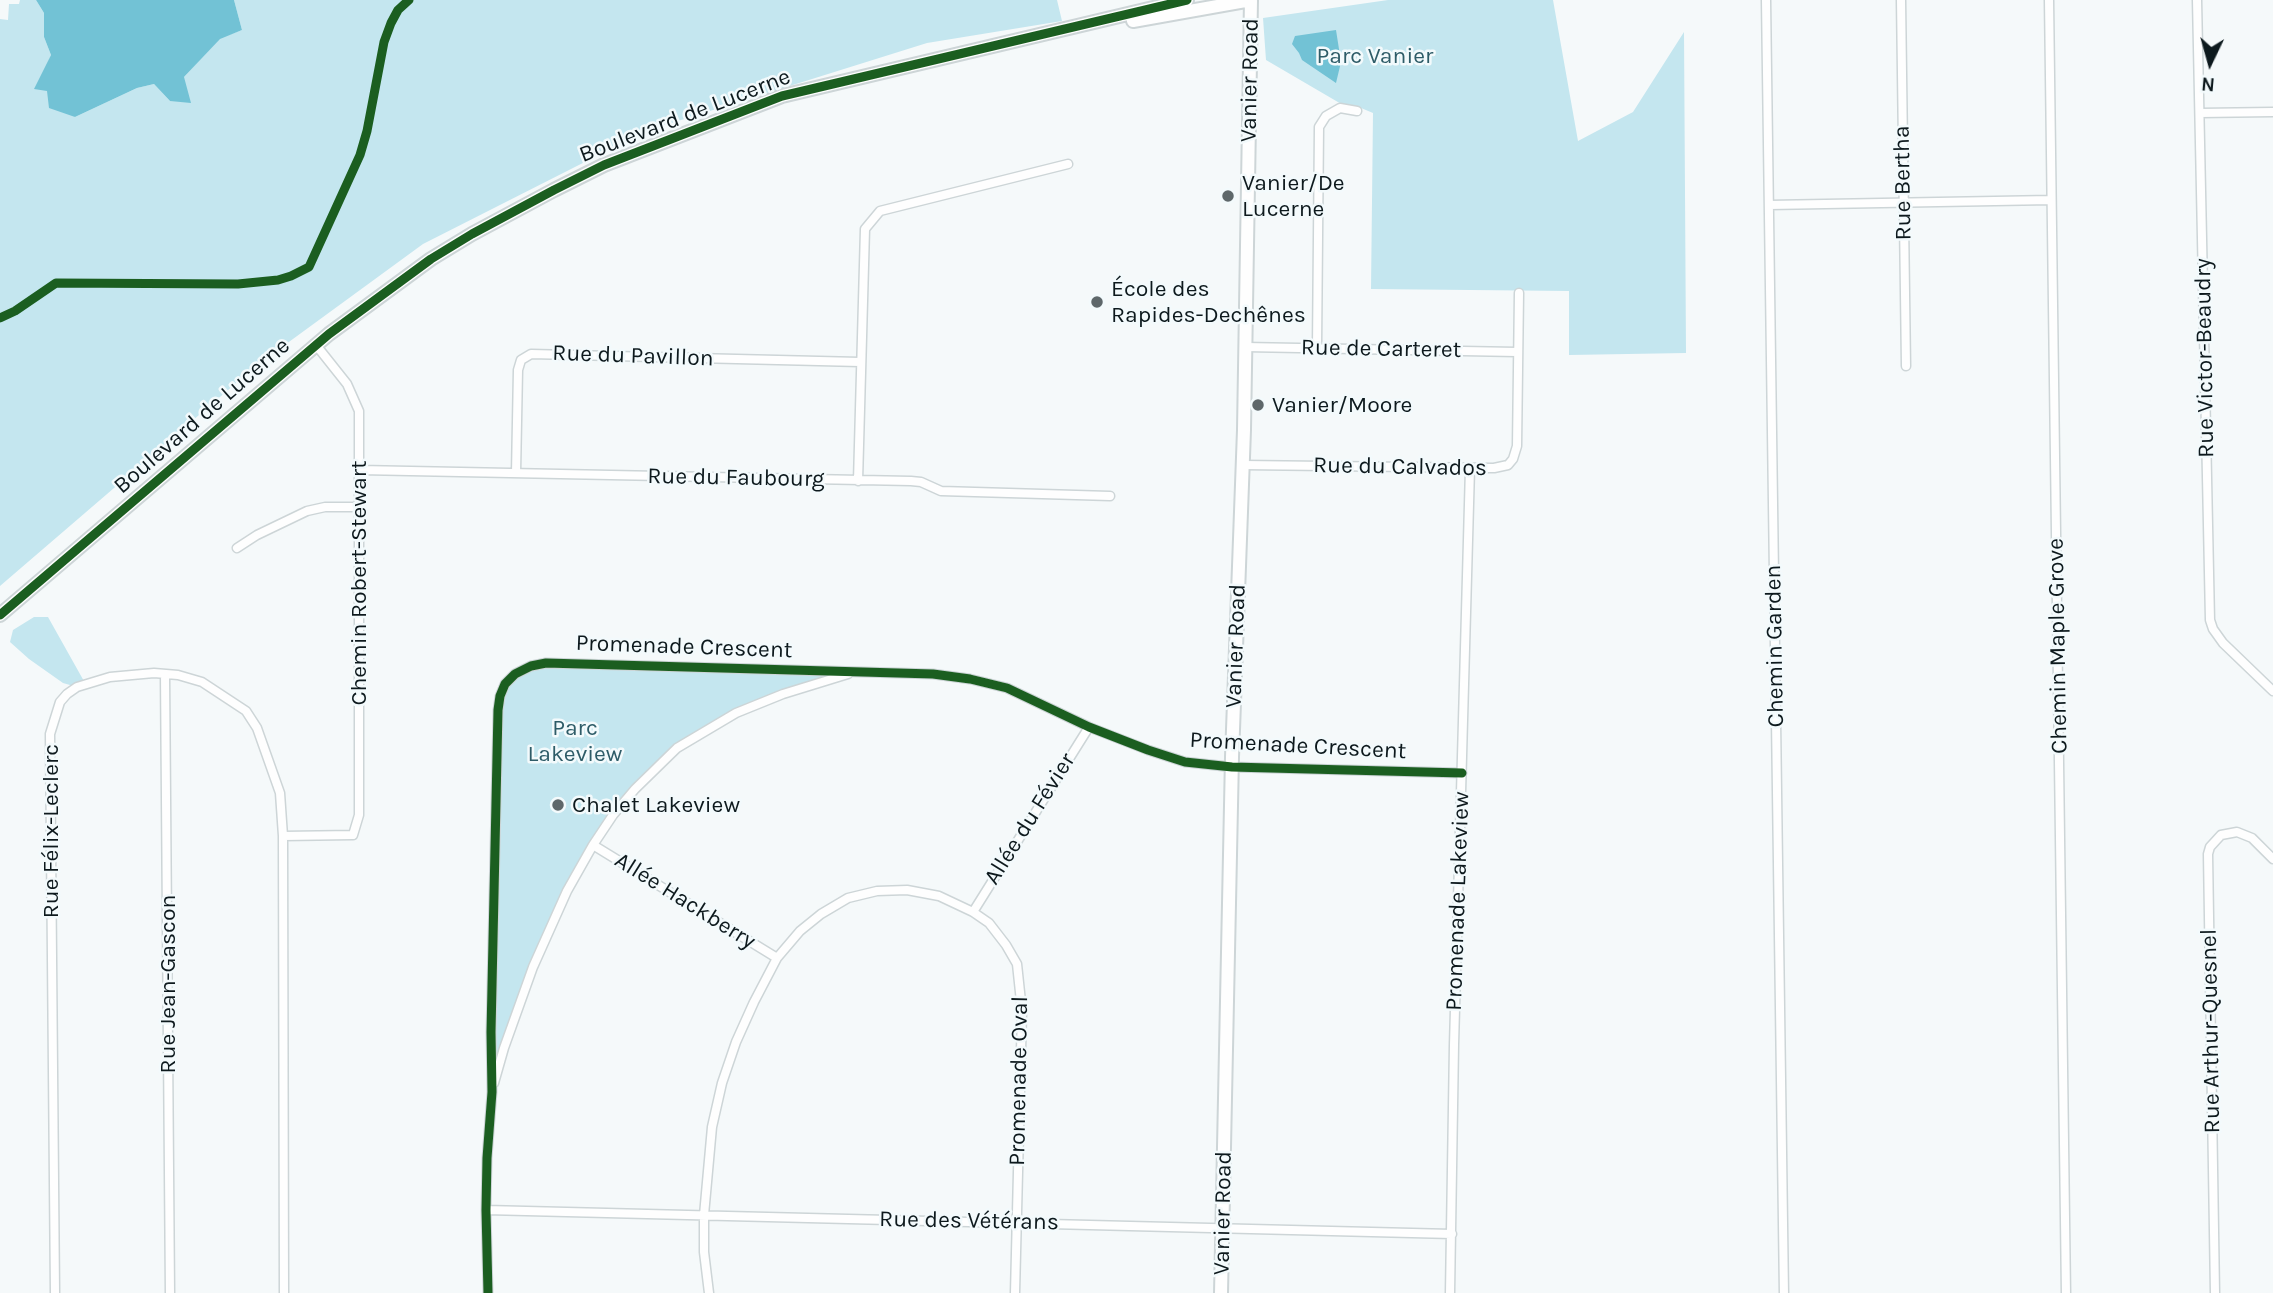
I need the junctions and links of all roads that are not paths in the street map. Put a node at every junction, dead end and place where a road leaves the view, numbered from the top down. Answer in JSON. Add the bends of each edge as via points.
{"nodes":[{"id":1,"x":1187,"y":0,"type":"edge"},
{"id":2,"x":1251,"y":0,"type":"edge"},
{"id":3,"x":1766,"y":0,"type":"edge"},
{"id":4,"x":1900,"y":0,"type":"edge"},
{"id":5,"x":2049,"y":0,"type":"edge"},
{"id":6,"x":2197,"y":0,"type":"edge"},
{"id":7,"x":1036,"y":37,"type":"junction"},
{"id":8,"x":1357,"y":111,"type":"dead end"},
{"id":9,"x":2273,"y":112,"type":"edge"},
{"id":10,"x":2200,"y":113,"type":"junction"},
{"id":11,"x":1068,"y":163,"type":"dead end"},
{"id":12,"x":2051,"y":200,"type":"junction"},
{"id":13,"x":1903,"y":203,"type":"junction"},
{"id":14,"x":1769,"y":205,"type":"junction"},
{"id":15,"x":1519,"y":293,"type":"dead end"},
{"id":16,"x":316,"y":345,"type":"junction"},
{"id":17,"x":1245,"y":347,"type":"junction"},
{"id":18,"x":1317,"y":347,"type":"junction"},
{"id":19,"x":1517,"y":352,"type":"junction"},
{"id":20,"x":860,"y":362,"type":"junction"},
{"id":21,"x":1906,"y":366,"type":"dead end"},
{"id":22,"x":1243,"y":465,"type":"junction"},
{"id":23,"x":1470,"y":468,"type":"junction"},
{"id":24,"x":360,"y":470,"type":"junction"},
{"id":25,"x":516,"y":473,"type":"junction"},
{"id":26,"x":859,"y":481,"type":"junction"},
{"id":27,"x":1110,"y":496,"type":"dead end"},
{"id":28,"x":359,"y":507,"type":"junction"},
{"id":29,"x":237,"y":548,"type":"dead end"},
{"id":30,"x":0,"y":615,"type":"edge"},
{"id":31,"x":861,"y":671,"type":"junction"},
{"id":32,"x":165,"y":674,"type":"junction"},
{"id":33,"x":2273,"y":691,"type":"edge"},
{"id":34,"x":1089,"y":727,"type":"junction"},
{"id":35,"x":1232,"y":767,"type":"junction"},
{"id":36,"x":1462,"y":773,"type":"junction"},
{"id":37,"x":283,"y":836,"type":"junction"},
{"id":38,"x":593,"y":845,"type":"junction"},
{"id":39,"x":2273,"y":859,"type":"edge"},
{"id":40,"x":973,"y":912,"type":"junction"},
{"id":41,"x":777,"y":958,"type":"junction"},
{"id":42,"x":492,"y":1092,"type":"junction"},
{"id":43,"x":486,"y":1210,"type":"junction"},
{"id":44,"x":704,"y":1215,"type":"junction"},
{"id":45,"x":1017,"y":1222,"type":"junction"},
{"id":46,"x":1223,"y":1227,"type":"junction"},
{"id":47,"x":1452,"y":1234,"type":"junction"},
{"id":48,"x":55,"y":1293,"type":"edge"},
{"id":49,"x":170,"y":1293,"type":"edge"},
{"id":50,"x":284,"y":1293,"type":"edge"},
{"id":51,"x":488,"y":1293,"type":"edge"},
{"id":52,"x":709,"y":1293,"type":"edge"},
{"id":53,"x":1015,"y":1293,"type":"edge"},
{"id":54,"x":1221,"y":1293,"type":"edge"},
{"id":55,"x":1450,"y":1293,"type":"edge"},
{"id":56,"x":1784,"y":1293,"type":"edge"},
{"id":57,"x":2066,"y":1293,"type":"edge"},
{"id":58,"x":2215,"y":1293,"type":"edge"}],
"edges":[{"from":1,"to":7,"type":"main road","name":"Boulevard de Lucerne"},
{"from":2,"to":7,"type":"main road","name":"Boulevard de Lucerne"},
{"from":2,"to":17,"type":"main road","name":"Vanier Road"},
{"from":3,"to":14,"type":"street","name":"Chemin Garden"},
{"from":4,"to":13,"type":"street","name":"Rue Bertha"},
{"from":5,"to":12,"type":"street","name":"Chemin Maple Grove"},
{"from":6,"to":10,"type":"street","name":"Rue Victor-Beaudry"},
{"from":7,"to":16,"type":"main road","name":"Boulevard de Lucerne","via":[[782,96],[604,164],[431,259]]},
{"from":8,"to":18,"type":"street","via":[[1340,108],[1319,127]]},
{"from":9,"to":10,"type":"street"},
{"from":10,"to":33,"type":"street","name":"Rue Victor-Beaudry","via":[[2210,620],[2223,643]]},
{"from":11,"to":20,"type":"street","via":[[880,211],[865,229]]},
{"from":12,"to":13,"type":"street"},
{"from":12,"to":57,"type":"street","name":"Chemin Maple Grove"},
{"from":13,"to":14,"type":"street"},
{"from":13,"to":21,"type":"street","name":"Rue Bertha"},
{"from":14,"to":56,"type":"street","name":"Chemin Garden"},
{"from":15,"to":19,"type":"street","name":"Rue du Calvados"},
{"from":16,"to":24,"type":"street","name":"Chemin Robert-Stewart","via":[[357,402]]},
{"from":16,"to":30,"type":"main road","name":"Boulevard de Lucerne"},
{"from":17,"to":18,"type":"street","name":"Rue de Carteret"},
{"from":17,"to":22,"type":"main road","name":"Vanier Road"},
{"from":18,"to":19,"type":"street","name":"Rue de Carteret"},
{"from":19,"to":23,"type":"street","name":"Rue du Calvados","via":[[1516,454],[1502,468]]},
{"from":20,"to":25,"type":"street","name":"Rue du Pavillon","via":[[531,354],[521,360],[518,370]]},
{"from":20,"to":26,"type":"street"},
{"from":22,"to":23,"type":"street","name":"Rue du Calvados"},
{"from":22,"to":35,"type":"main road","name":"Vanier Road"},
{"from":23,"to":36,"type":"street","name":"Promenade Lakeview"},
{"from":24,"to":25,"type":"street","name":"Rue du Faubourg"},
{"from":24,"to":28,"type":"street","name":"Chemin Robert-Stewart"},
{"from":25,"to":26,"type":"street","name":"Rue du Faubourg"},
{"from":26,"to":27,"type":"street","name":"Rue du Faubourg","via":[[921,482],[941,491]]},
{"from":28,"to":29,"type":"street","via":[[307,511]]},
{"from":28,"to":37,"type":"street","name":"Chemin Robert-Stewart","via":[[359,816],[353,835]]},
{"from":31,"to":34,"type":"street","name":"Promenade Crescent","via":[[971,679],[1007,688]]},
{"from":31,"to":38,"type":"street","name":"Promenade Crescent","via":[[736,713],[677,748],[643,780]]},
{"from":31,"to":42,"type":"street","name":"Promenade Crescent","via":[[547,663],[531,666],[505,684],[498,710]]},
{"from":32,"to":37,"type":"street","name":"Rue Félix-Leclerc","via":[[213,688],[252,719],[276,779]]},
{"from":32,"to":48,"type":"street","name":"Rue Félix-Leclerc","via":[[85,683],[60,702],[52,722]]},
{"from":32,"to":49,"type":"street","name":"Rue Jean-Gascon"},
{"from":34,"to":35,"type":"street","name":"Promenade Crescent","via":[[1185,762]]},
{"from":34,"to":40,"type":"street","name":"Allée du Févier"},
{"from":35,"to":36,"type":"street","name":"Promenade Crescent"},
{"from":35,"to":46,"type":"main road","name":"Vanier Road"},
{"from":36,"to":47,"type":"street","name":"Promenade Lakeview"},
{"from":37,"to":50,"type":"street","name":"Rue Félix-Leclerc"},
{"from":38,"to":41,"type":"street","name":"Allée Hackberry"},
{"from":38,"to":42,"type":"street","name":"Promenade Crescent","via":[[548,931]]},
{"from":39,"to":58,"type":"street","name":"Rue Arthur-Quesnel","via":[[2252,838],[2237,832],[2221,835],[2208,854]]},
{"from":40,"to":41,"type":"street","name":"Promenade Oval","via":[[939,896],[877,891],[848,898],[821,914]]},
{"from":40,"to":45,"type":"street","name":"Promenade Oval","via":[[989,923],[1006,945],[1017,964],[1020,984]]},
{"from":41,"to":44,"type":"street","name":"Promenade Oval","via":[[736,1042],[722,1083],[712,1128]]},
{"from":42,"to":43,"type":"street","name":"Promenade Crescent"},
{"from":43,"to":44,"type":"street","name":"Rue des Vétérans"},
{"from":43,"to":51,"type":"street","name":"Promenade Crescent"},
{"from":44,"to":45,"type":"street","name":"Rue des Vétérans"},
{"from":44,"to":52,"type":"street","name":"Promenade Oval"},
{"from":45,"to":46,"type":"street","name":"Rue des Vétérans"},
{"from":45,"to":53,"type":"street","name":"Promenade Oval"},
{"from":46,"to":47,"type":"street","name":"Rue des Vétérans"},
{"from":46,"to":54,"type":"main road","name":"Vanier Road"},
{"from":47,"to":55,"type":"street","name":"Promenade Lakeview"}]}
